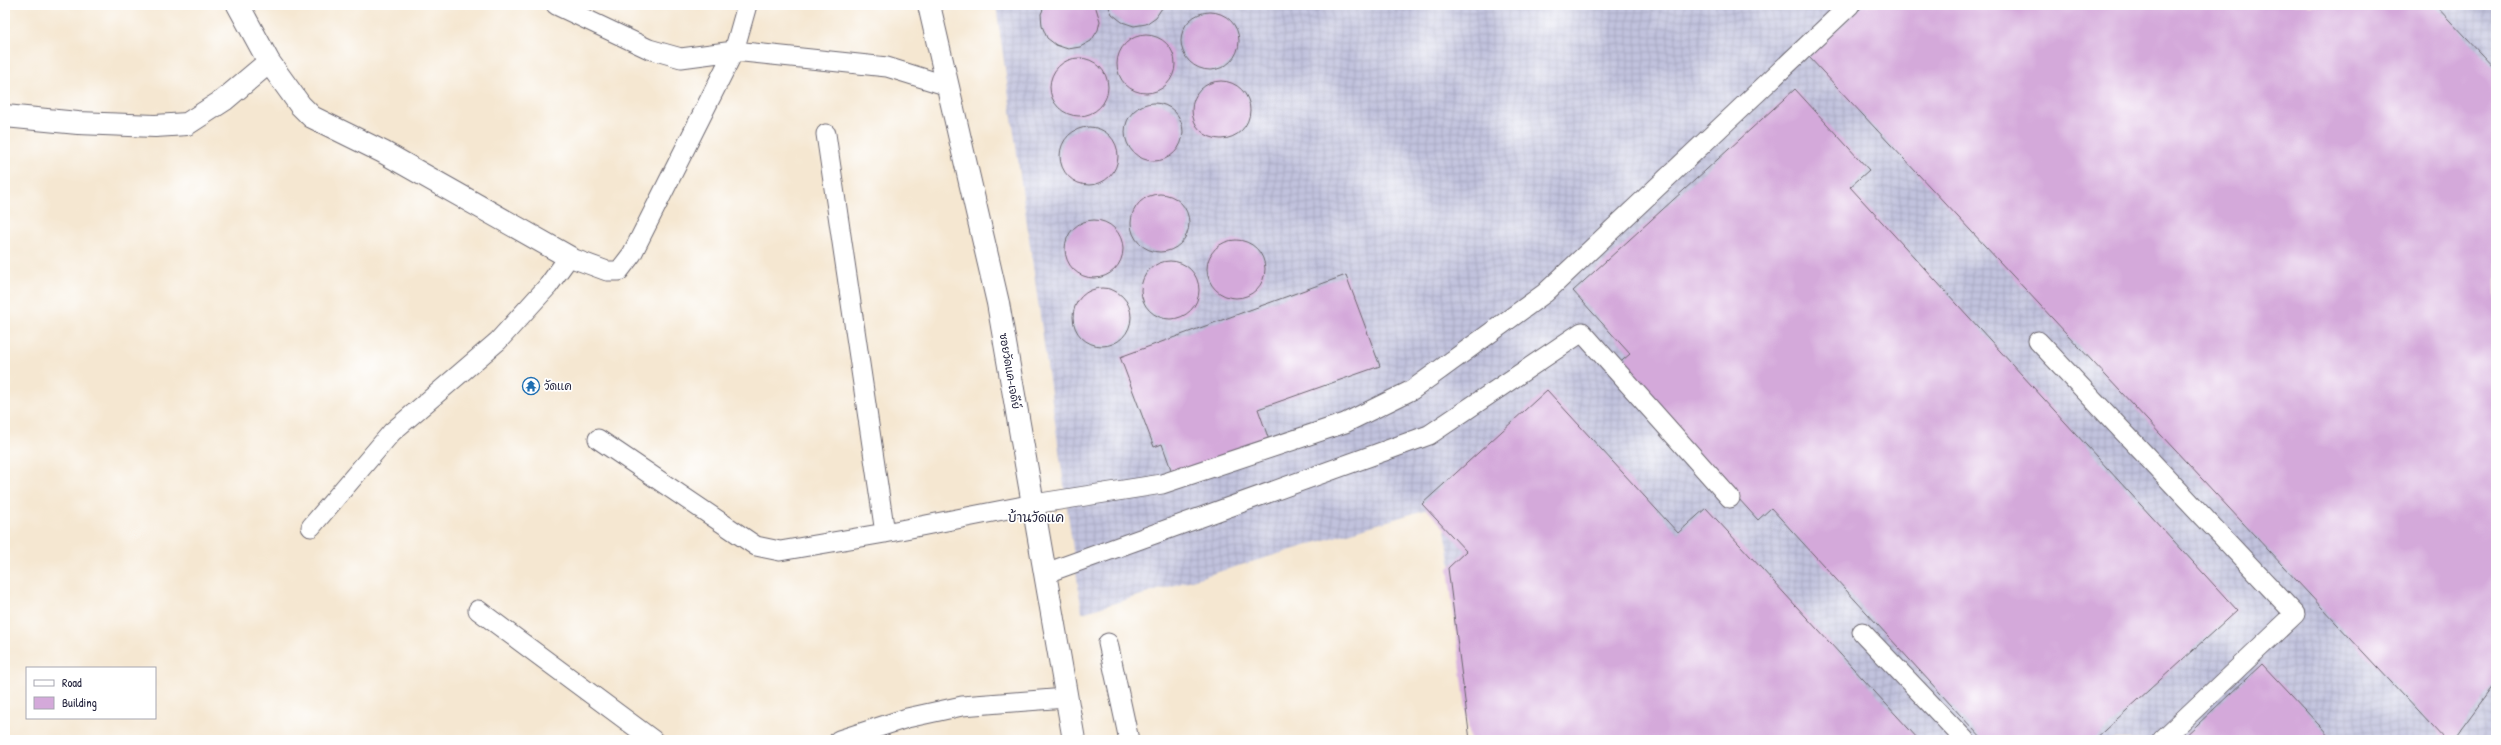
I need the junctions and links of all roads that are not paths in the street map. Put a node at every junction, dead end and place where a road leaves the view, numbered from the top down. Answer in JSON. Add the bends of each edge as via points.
{"nodes":[{"id":1,"x":238,"y":5,"type":"edge"},
{"id":2,"x":556,"y":5,"type":"edge"},
{"id":3,"x":747,"y":5,"type":"edge"},
{"id":4,"x":929,"y":5,"type":"edge"},
{"id":5,"x":1850,"y":5,"type":"edge"},
{"id":6,"x":734,"y":51,"type":"junction"},
{"id":7,"x":269,"y":62,"type":"junction"},
{"id":8,"x":948,"y":86,"type":"junction"},
{"id":9,"x":5,"y":116,"type":"edge"},
{"id":10,"x":826,"y":134,"type":"dead end"},
{"id":11,"x":569,"y":257,"type":"junction"},
{"id":12,"x":2038,"y":341,"type":"dead end"},
{"id":13,"x":598,"y":439,"type":"dead end"},
{"id":14,"x":1730,"y":498,"type":"dead end"},
{"id":15,"x":1034,"y":504,"type":"junction"},
{"id":16,"x":311,"y":527,"type":"dead end"},
{"id":17,"x":885,"y":533,"type":"junction"},
{"id":18,"x":1046,"y":573,"type":"junction"},
{"id":19,"x":478,"y":610,"type":"dead end"},
{"id":20,"x":1862,"y":632,"type":"dead end"},
{"id":21,"x":1108,"y":643,"type":"dead end"},
{"id":22,"x":1066,"y":698,"type":"junction"},
{"id":23,"x":653,"y":740,"type":"edge"},
{"id":24,"x":839,"y":740,"type":"edge"},
{"id":25,"x":1074,"y":740,"type":"edge"},
{"id":26,"x":1129,"y":740,"type":"edge"},
{"id":27,"x":1965,"y":740,"type":"edge"},
{"id":28,"x":2162,"y":740,"type":"edge"}],
"edges":[{"from":1,"to":7,"type":"street"},
{"from":2,"to":6,"type":"lane","via":[[649,49],[681,58]]},
{"from":3,"to":6,"type":"lane"},
{"from":4,"to":8,"type":"street","name":"ซอยวัดแค-เจดีย์"},
{"from":5,"to":15,"type":"lane","via":[[1545,293],[1412,390],[1345,422],[1162,484]]},
{"from":6,"to":8,"type":"lane","via":[[887,67]]},
{"from":6,"to":11,"type":"lane","via":[[632,254],[619,271],[606,271]]},
{"from":7,"to":9,"type":"street","via":[[224,100],[186,124],[155,126],[78,123]]},
{"from":7,"to":11,"type":"street","via":[[312,117],[383,152]]},
{"from":8,"to":15,"type":"street","name":"ซอยวัดแค-เจดีย์","via":[[998,303]]},
{"from":10,"to":17,"type":"lane"},
{"from":11,"to":16,"type":"lane","via":[[548,286],[498,341],[392,432]]},
{"from":12,"to":28,"type":"lane","via":[[2295,614]]},
{"from":13,"to":17,"type":"lane","via":[[756,546],[780,551]]},
{"from":14,"to":18,"type":"lane","via":[[1582,332],[1429,435]]},
{"from":15,"to":17,"type":"lane"},
{"from":15,"to":18,"type":"street","name":"ซอยวัดแค-เจดีย์"},
{"from":18,"to":22,"type":"street","name":"ซอยวัดแค-เจดีย์"},
{"from":19,"to":23,"type":"lane"},
{"from":20,"to":27,"type":"lane"},
{"from":21,"to":26,"type":"lane"},
{"from":22,"to":24,"type":"lane","via":[[962,706],[907,718]]},
{"from":22,"to":25,"type":"street","name":"ซอยวัดแค-เจดีย์"}]}
